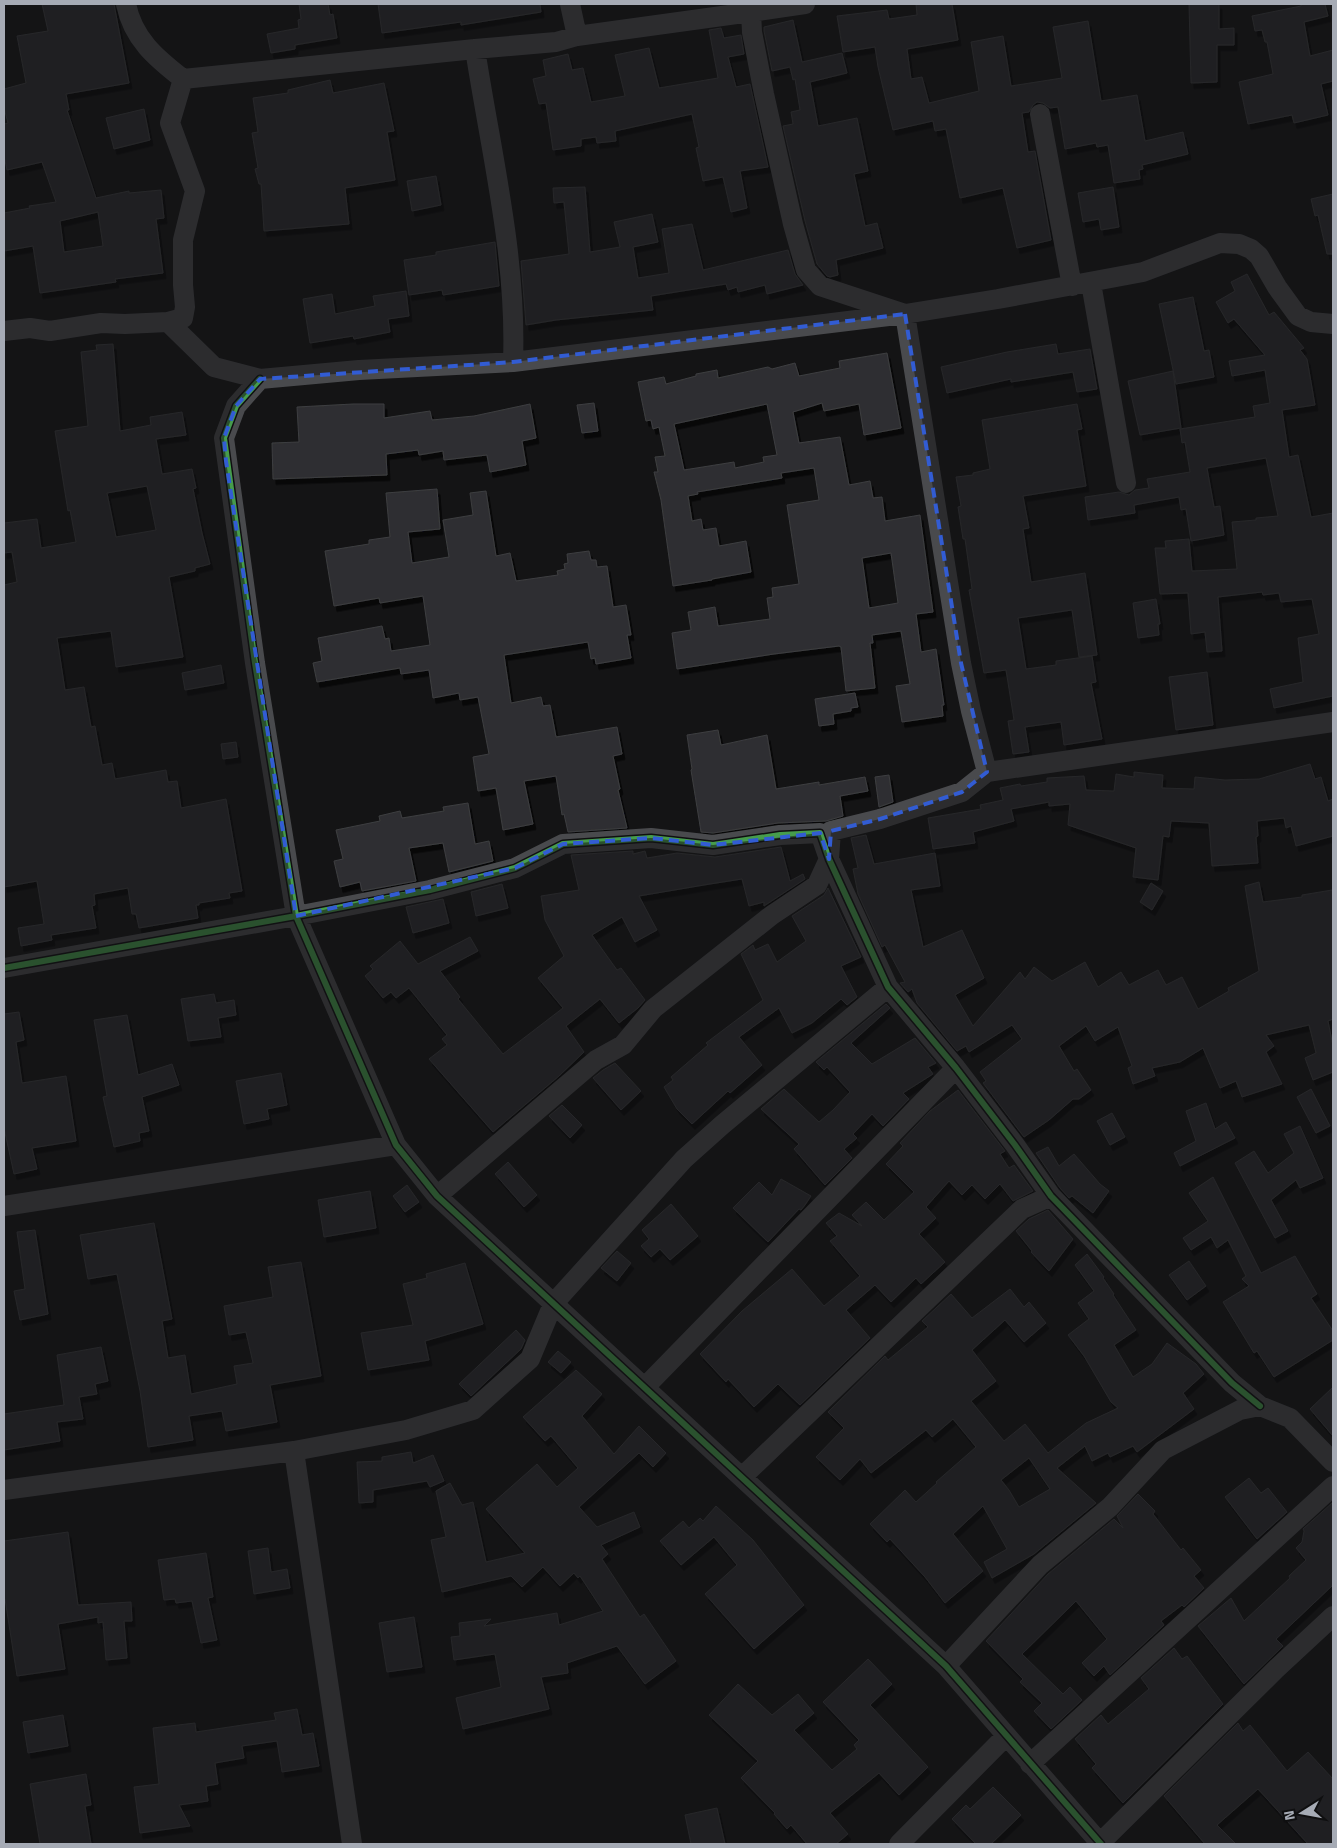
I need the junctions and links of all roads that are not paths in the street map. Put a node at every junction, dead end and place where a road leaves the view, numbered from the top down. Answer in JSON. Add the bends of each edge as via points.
{"nodes":[{"id":1,"x":126,"y":4,"type":"edge"},
{"id":2,"x":570,"y":4,"type":"edge"},
{"id":3,"x":805,"y":4,"type":"edge"},
{"id":4,"x":752,"y":12,"type":"junction"},
{"id":5,"x":577,"y":36,"type":"junction"},
{"id":6,"x":476,"y":49,"type":"junction"},
{"id":7,"x":183,"y":79,"type":"junction"},
{"id":8,"x":1040,"y":114,"type":"dead end"},
{"id":9,"x":1082,"y":284,"type":"junction"},
{"id":10,"x":904,"y":314,"type":"junction"},
{"id":11,"x":168,"y":322,"type":"junction"},
{"id":12,"x":1333,"y":324,"type":"edge"},
{"id":13,"x":4,"y":331,"type":"edge"},
{"id":14,"x":513,"y":362,"type":"junction"},
{"id":15,"x":260,"y":379,"type":"junction"},
{"id":16,"x":1126,"y":484,"type":"dead end"},
{"id":17,"x":1333,"y":722,"type":"edge"},
{"id":18,"x":987,"y":772,"type":"junction"},
{"id":19,"x":829,"y":859,"type":"junction"},
{"id":20,"x":296,"y":916,"type":"junction"},
{"id":21,"x":4,"y":968,"type":"edge"},
{"id":22,"x":888,"y":987,"type":"junction"},
{"id":23,"x":956,"y":1068,"type":"junction"},
{"id":24,"x":396,"y":1145,"type":"junction"},
{"id":25,"x":437,"y":1196,"type":"junction"},
{"id":26,"x":1051,"y":1196,"type":"junction"},
{"id":27,"x":4,"y":1206,"type":"edge"},
{"id":28,"x":553,"y":1304,"type":"junction"},
{"id":29,"x":644,"y":1387,"type":"junction"},
{"id":30,"x":1260,"y":1406,"type":"junction"},
{"id":31,"x":294,"y":1451,"type":"junction"},
{"id":32,"x":1333,"y":1462,"type":"edge"},
{"id":33,"x":742,"y":1477,"type":"junction"},
{"id":34,"x":1333,"y":1486,"type":"edge"},
{"id":35,"x":4,"y":1490,"type":"edge"},
{"id":36,"x":1333,"y":1616,"type":"edge"},
{"id":37,"x":946,"y":1666,"type":"junction"},
{"id":38,"x":1006,"y":1736,"type":"junction"},
{"id":39,"x":1030,"y":1764,"type":"junction"},
{"id":40,"x":352,"y":1844,"type":"edge"},
{"id":41,"x":899,"y":1844,"type":"edge"},
{"id":42,"x":1101,"y":1844,"type":"edge"}],
"edges":[{"from":1,"to":7,"type":"street","via":[[140,39],[153,55]]},
{"from":2,"to":5,"type":"street"},
{"from":3,"to":4,"type":"street"},
{"from":4,"to":5,"type":"street"},
{"from":4,"to":10,"type":"street","via":[[752,32],[764,94],[806,270],[820,286]]},
{"from":5,"to":6,"type":"street","via":[[556,42]]},
{"from":6,"to":7,"type":"street"},
{"from":6,"to":14,"type":"street","via":[[506,225],[513,295]]},
{"from":7,"to":11,"type":"street","via":[[170,123],[195,191],[184,240],[183,318]]},
{"from":8,"to":9,"type":"street"},
{"from":9,"to":10,"type":"street"},
{"from":9,"to":12,"type":"street","via":[[1142,272],[1220,243],[1239,244],[1251,248],[1259,256],[1298,316],[1311,322]]},
{"from":9,"to":16,"type":"street"},
{"from":10,"to":14,"type":"street"},
{"from":10,"to":18,"type":"street","via":[[961,663]]},
{"from":11,"to":13,"type":"street","via":[[101,323],[50,331],[30,328]]},
{"from":11,"to":15,"type":"street","via":[[214,367]]},
{"from":14,"to":15,"type":"street"},
{"from":15,"to":20,"type":"street","via":[[236,406],[224,438],[255,663]]},
{"from":17,"to":18,"type":"street"},
{"from":18,"to":19,"type":"street","via":[[962,792],[831,831]]},
{"from":19,"to":20,"type":"street","via":[[820,833],[713,845],[651,838],[563,844],[515,868],[430,890]]},
{"from":19,"to":22,"type":"street"},
{"from":19,"to":25,"type":"street","via":[[817,885],[772,915],[653,1009],[623,1045],[596,1060]]},
{"from":20,"to":21,"type":"street"},
{"from":20,"to":24,"type":"street"},
{"from":22,"to":23,"type":"street"},
{"from":22,"to":28,"type":"street","via":[[684,1159]]},
{"from":23,"to":26,"type":"street"},
{"from":23,"to":29,"type":"street"},
{"from":24,"to":25,"type":"street"},
{"from":24,"to":27,"type":"street"},
{"from":25,"to":28,"type":"street"},
{"from":26,"to":30,"type":"street","via":[[1232,1382]]},
{"from":26,"to":33,"type":"street","via":[[1022,1209]]},
{"from":28,"to":29,"type":"street"},
{"from":28,"to":31,"type":"street","via":[[530,1359],[473,1410],[406,1430]]},
{"from":29,"to":33,"type":"street"},
{"from":30,"to":32,"type":"street","via":[[1290,1418]]},
{"from":30,"to":37,"type":"street","via":[[1240,1410],[1163,1450],[1110,1507],[1040,1565]]},
{"from":31,"to":35,"type":"street"},
{"from":31,"to":40,"type":"street"},
{"from":33,"to":37,"type":"street"},
{"from":34,"to":39,"type":"street"},
{"from":36,"to":42,"type":"street"},
{"from":37,"to":38,"type":"street"},
{"from":38,"to":39,"type":"street"},
{"from":38,"to":41,"type":"street"},
{"from":39,"to":42,"type":"street"}]}
